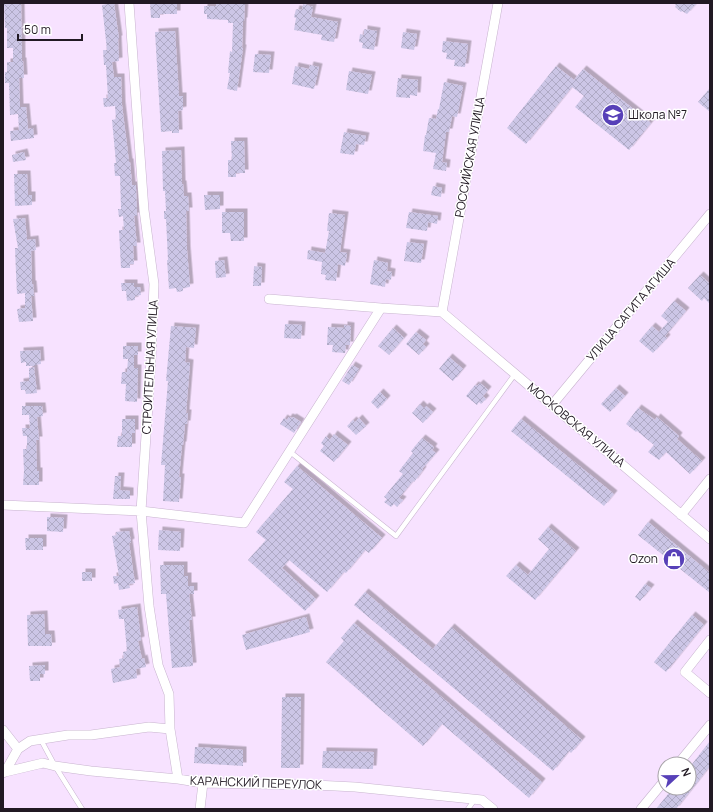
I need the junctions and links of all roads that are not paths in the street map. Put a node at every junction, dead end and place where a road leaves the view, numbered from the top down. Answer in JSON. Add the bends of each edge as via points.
{"nodes":[{"id":1,"x":129,"y":3,"type":"edge"},
{"id":2,"x":498,"y":3,"type":"edge"},
{"id":3,"x":710,"y":214,"type":"edge"},
{"id":4,"x":269,"y":299,"type":"dead end"},
{"id":5,"x":381,"y":308,"type":"junction"},
{"id":6,"x":442,"y":312,"type":"junction"},
{"id":7,"x":515,"y":374,"type":"junction"},
{"id":8,"x":552,"y":405,"type":"junction"},
{"id":9,"x":289,"y":451,"type":"junction"},
{"id":10,"x":710,"y":479,"type":"edge"},
{"id":11,"x":3,"y":505,"type":"edge"},
{"id":12,"x":141,"y":511,"type":"junction"},
{"id":13,"x":681,"y":515,"type":"junction"},
{"id":14,"x":710,"y":539,"type":"edge"},
{"id":15,"x":710,"y":640,"type":"edge"},
{"id":16,"x":710,"y":693,"type":"edge"},
{"id":17,"x":710,"y":725,"type":"edge"},
{"id":18,"x":170,"y":729,"type":"junction"},
{"id":19,"x":3,"y":730,"type":"edge"},
{"id":20,"x":41,"y":740,"type":"junction"},
{"id":21,"x":18,"y":749,"type":"junction"},
{"id":22,"x":685,"y":756,"type":"edge"},
{"id":23,"x":55,"y":766,"type":"junction"},
{"id":24,"x":4,"y":773,"type":"edge"},
{"id":25,"x":178,"y":779,"type":"junction"},
{"id":26,"x":203,"y":783,"type":"junction"},
{"id":27,"x":657,"y":790,"type":"edge"},
{"id":28,"x":475,"y":799,"type":"junction"},
{"id":29,"x":82,"y":809,"type":"edge"},
{"id":30,"x":200,"y":809,"type":"edge"},
{"id":31,"x":468,"y":809,"type":"edge"},
{"id":32,"x":493,"y":809,"type":"edge"},
{"id":33,"x":641,"y":809,"type":"edge"}],
"edges":[{"from":1,"to":12,"type":"street","name":"СТРОИТЕЛЬНАЯ УЛИЦА","via":[[144,210],[154,284]]},
{"from":2,"to":6,"type":"street","name":"РОССИЙСКАЯ УЛИЦА"},
{"from":3,"to":8,"type":"street","name":"УЛИЦА САГИТА АГИША"},
{"from":4,"to":5,"type":"street"},
{"from":5,"to":6,"type":"street"},
{"from":5,"to":9,"type":"street"},
{"from":6,"to":7,"type":"street","name":"МОСКОВСКАЯ УЛИЦА"},
{"from":7,"to":8,"type":"street","name":"МОСКОВСКАЯ УЛИЦА"},
{"from":7,"to":9,"type":"lane","via":[[396,536]]},
{"from":8,"to":13,"type":"street","name":"МОСКОВСКАЯ УЛИЦА"},
{"from":9,"to":12,"type":"street","via":[[244,523]]},
{"from":10,"to":13,"type":"street"},
{"from":11,"to":12,"type":"street"},
{"from":12,"to":18,"type":"street","name":"СТРОИТЕЛЬНАЯ УЛИЦА","via":[[149,606],[158,665],[169,694]]},
{"from":13,"to":14,"type":"street","name":"МОСКОВСКАЯ УЛИЦА"},
{"from":15,"to":16,"type":"street","via":[[685,672]]},
{"from":17,"to":22,"type":"street"},
{"from":18,"to":20,"type":"street","via":[[149,727]]},
{"from":18,"to":25,"type":"street","name":"КАРАНСКИЙ ПЕРЕУЛОК"},
{"from":19,"to":21,"type":"street"},
{"from":20,"to":21,"type":"street","via":[[30,741]]},
{"from":20,"to":23,"type":"lane"},
{"from":21,"to":24,"type":"street"},
{"from":23,"to":24,"type":"street","via":[[43,763]]},
{"from":23,"to":25,"type":"street"},
{"from":23,"to":29,"type":"lane"},
{"from":25,"to":26,"type":"street","name":"КАРАНСКИЙ ПЕРЕУЛОК"},
{"from":26,"to":28,"type":"street","name":"КАРАНСКИЙ ПЕРЕУЛОК","via":[[355,787]]},
{"from":26,"to":30,"type":"street"},
{"from":27,"to":33,"type":"street"},
{"from":28,"to":31,"type":"lane"},
{"from":28,"to":32,"type":"street","name":"КАРАНСКИЙ ПЕРЕУЛОК","via":[[482,800]]}]}
